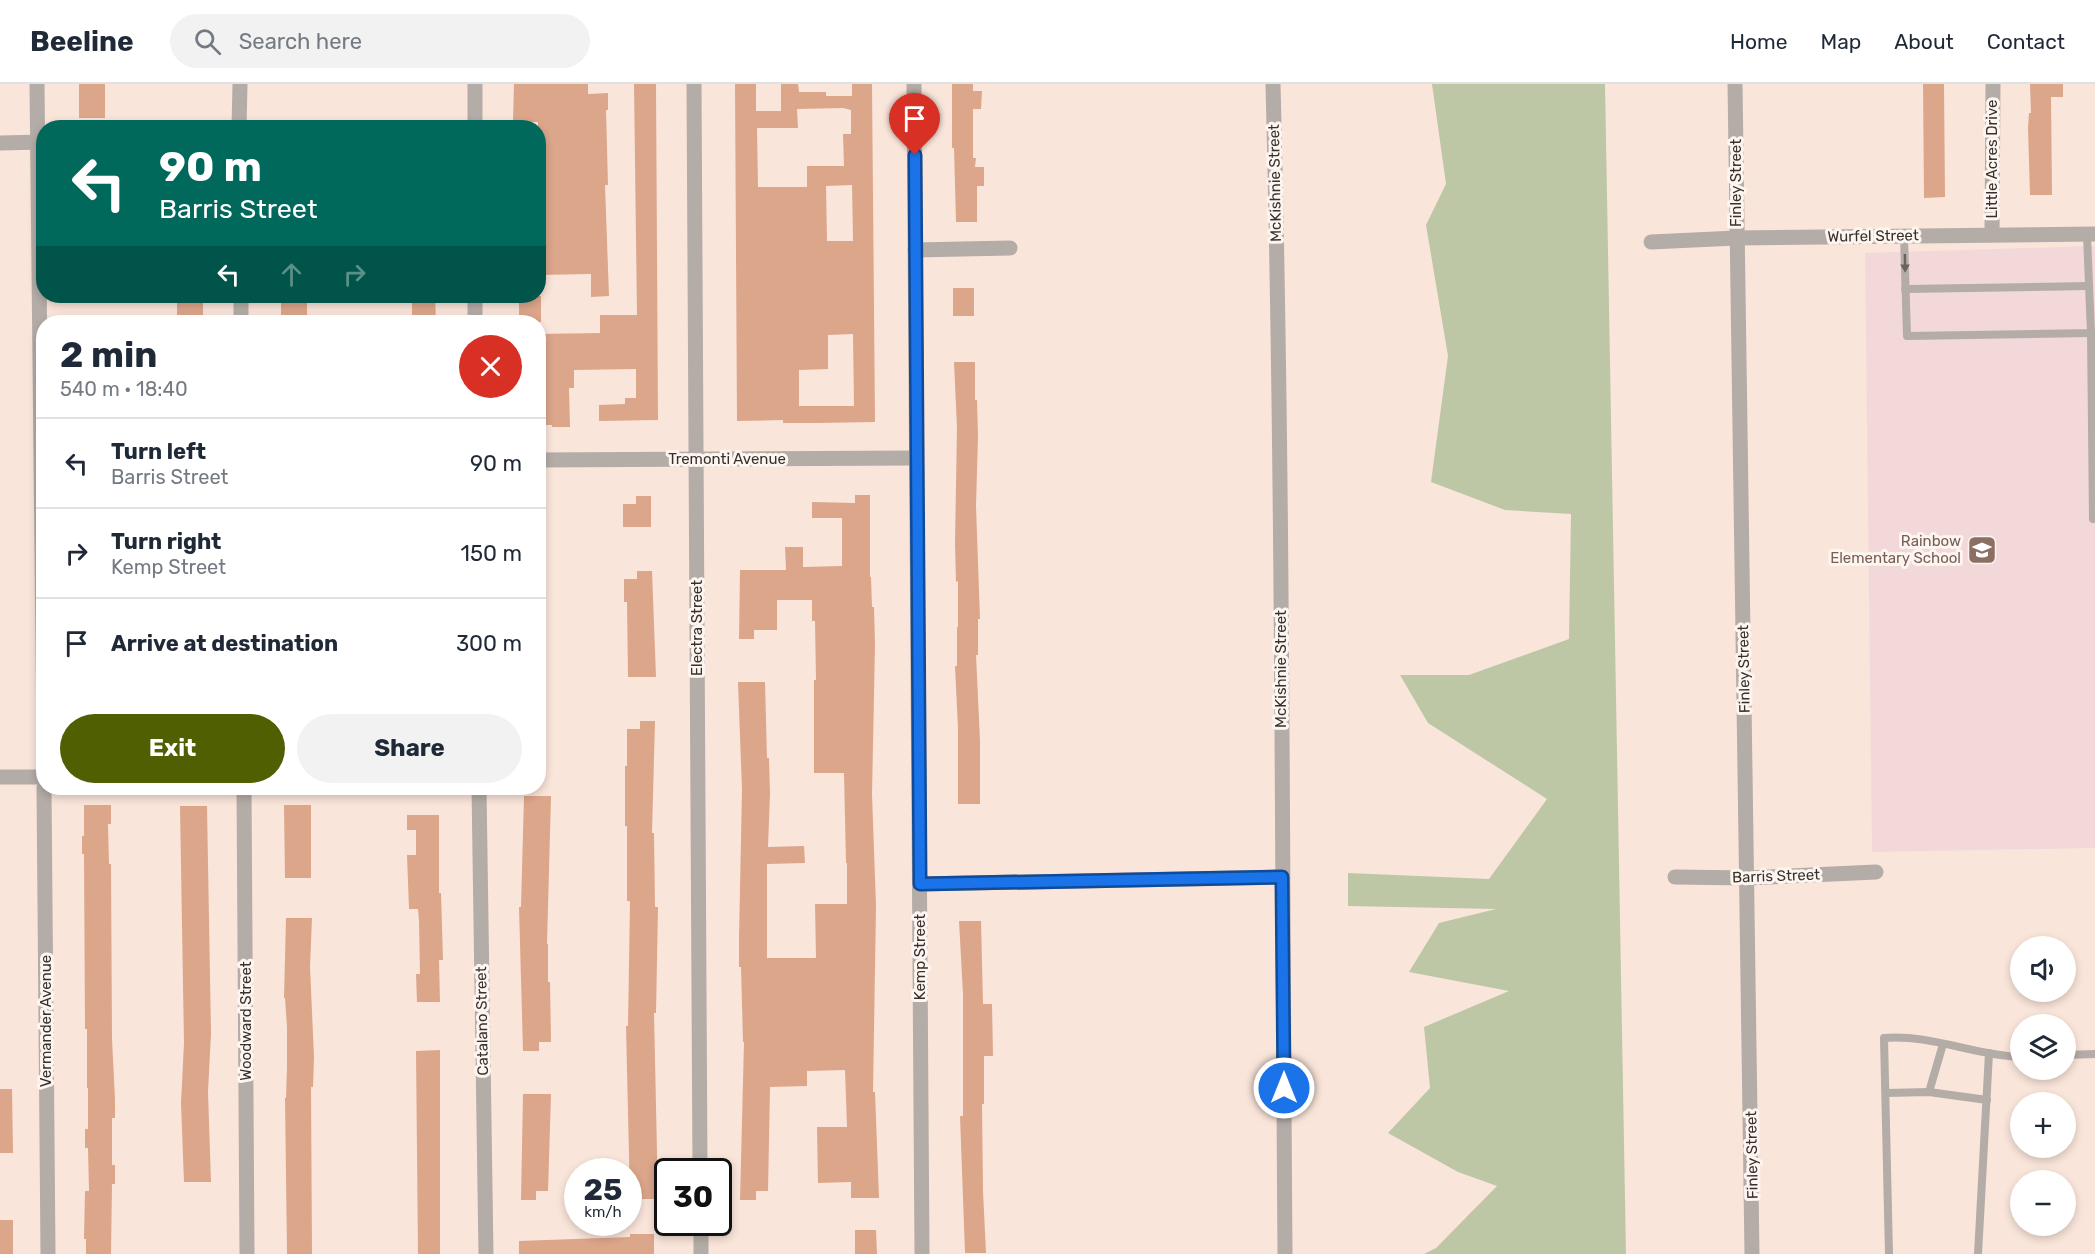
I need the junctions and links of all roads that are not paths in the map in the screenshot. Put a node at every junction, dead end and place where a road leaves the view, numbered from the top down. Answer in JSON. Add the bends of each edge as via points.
{"nodes":[{"id":1,"x":37,"y":84,"type":"edge"},
{"id":2,"x":240,"y":84,"type":"edge"},
{"id":3,"x":475,"y":84,"type":"edge"},
{"id":4,"x":694,"y":84,"type":"edge"},
{"id":5,"x":914,"y":84,"type":"edge"},
{"id":6,"x":1273,"y":84,"type":"edge"},
{"id":7,"x":1735,"y":84,"type":"edge"},
{"id":8,"x":1993,"y":84,"type":"edge"},
{"id":9,"x":39,"y":120,"type":"edge"},
{"id":10,"x":240,"y":120,"type":"edge"},
{"id":11,"x":476,"y":120,"type":"edge"},
{"id":12,"x":0,"y":142,"type":"edge"},
{"id":13,"x":36,"y":142,"type":"edge"},
{"id":14,"x":1992,"y":234,"type":"junction"},
{"id":15,"x":2091,"y":235,"type":"edge"},
{"id":16,"x":1904,"y":236,"type":"junction"},
{"id":17,"x":1736,"y":238,"type":"junction"},
{"id":18,"x":1651,"y":242,"type":"dead end"},
{"id":19,"x":1010,"y":248,"type":"dead end"},
{"id":20,"x":915,"y":250,"type":"junction"},
{"id":21,"x":2088,"y":286,"type":"junction"},
{"id":22,"x":1905,"y":289,"type":"junction"},
{"id":23,"x":2091,"y":333,"type":"junction"},
{"id":24,"x":916,"y":458,"type":"junction"},
{"id":25,"x":696,"y":459,"type":"junction"},
{"id":26,"x":546,"y":460,"type":"edge"},
{"id":27,"x":2093,"y":519,"type":"dead end"},
{"id":28,"x":0,"y":777,"type":"edge"},
{"id":29,"x":36,"y":777,"type":"edge"},
{"id":30,"x":44,"y":795,"type":"edge"},
{"id":31,"x":244,"y":795,"type":"edge"},
{"id":32,"x":479,"y":795,"type":"edge"},
{"id":33,"x":1876,"y":872,"type":"dead end"},
{"id":34,"x":1282,"y":877,"type":"junction"},
{"id":35,"x":1675,"y":877,"type":"dead end"},
{"id":36,"x":1748,"y":878,"type":"junction"},
{"id":37,"x":920,"y":884,"type":"junction"},
{"id":38,"x":1943,"y":1044,"type":"junction"},
{"id":39,"x":1989,"y":1053,"type":"junction"},
{"id":40,"x":2095,"y":1054,"type":"edge"},
{"id":41,"x":2076,"y":1055,"type":"edge"},
{"id":42,"x":2010,"y":1056,"type":"edge"},
{"id":43,"x":1929,"y":1092,"type":"junction"},
{"id":44,"x":1886,"y":1093,"type":"junction"},
{"id":45,"x":1987,"y":1100,"type":"junction"},
{"id":46,"x":700,"y":1158,"type":"edge"},
{"id":47,"x":701,"y":1236,"type":"edge"},
{"id":48,"x":48,"y":1254,"type":"edge"},
{"id":49,"x":247,"y":1254,"type":"edge"},
{"id":50,"x":486,"y":1254,"type":"edge"},
{"id":51,"x":701,"y":1254,"type":"edge"},
{"id":52,"x":922,"y":1254,"type":"edge"},
{"id":53,"x":1285,"y":1254,"type":"edge"},
{"id":54,"x":1752,"y":1254,"type":"edge"},
{"id":55,"x":1889,"y":1254,"type":"edge"},
{"id":56,"x":1978,"y":1254,"type":"edge"}],
"edges":[{"from":1,"to":9,"type":"street"},
{"from":2,"to":10,"type":"street"},
{"from":3,"to":11,"type":"street"},
{"from":4,"to":25,"type":"street","name":"Electra Street"},
{"from":5,"to":20,"type":"street","name":"Kemp Street"},
{"from":6,"to":34,"type":"street","name":"McKishnie Street"},
{"from":7,"to":17,"type":"street","name":"Finley Street"},
{"from":8,"to":14,"type":"street","name":"Little Acres Drive"},
{"from":12,"to":13,"type":"street"},
{"from":14,"to":15,"type":"street","name":"Wurfel Street"},
{"from":14,"to":16,"type":"street","name":"Wurfel Street"},
{"from":15,"to":21,"type":"lane"},
{"from":16,"to":17,"type":"street","name":"Wurfel Street"},
{"from":16,"to":22,"type":"lane","one_way":true},
{"from":17,"to":18,"type":"street","name":"Wurfel Street"},
{"from":17,"to":36,"type":"street","name":"Finley Street"},
{"from":19,"to":20,"type":"street"},
{"from":20,"to":24,"type":"street","name":"Kemp Street"},
{"from":21,"to":22,"type":"lane"},
{"from":21,"to":23,"type":"lane"},
{"from":22,"to":23,"type":"lane","via":[[1907,336]]},
{"from":23,"to":27,"type":"lane"},
{"from":24,"to":25,"type":"street","name":"Tremonti Avenue"},
{"from":24,"to":37,"type":"street","name":"Kemp Street"},
{"from":25,"to":26,"type":"street","name":"Tremonti Avenue"},
{"from":25,"to":46,"type":"street","name":"Electra Street"},
{"from":28,"to":29,"type":"street"},
{"from":30,"to":48,"type":"street","name":"Vermander Avenue"},
{"from":31,"to":49,"type":"street","name":"Woodward Street"},
{"from":32,"to":50,"type":"street","name":"Catalano Street"},
{"from":33,"to":36,"type":"street","name":"Barris Street"},
{"from":34,"to":37,"type":"street"},
{"from":34,"to":53,"type":"street","name":"McKishnie Street"},
{"from":35,"to":36,"type":"street","name":"Barris Street"},
{"from":36,"to":54,"type":"street","name":"Finley Street"},
{"from":37,"to":52,"type":"street","name":"Kemp Street"},
{"from":38,"to":39,"type":"lane"},
{"from":38,"to":43,"type":"lane"},
{"from":38,"to":44,"type":"lane","via":[[1906,1036],[1884,1038]]},
{"from":39,"to":42,"type":"lane"},
{"from":39,"to":45,"type":"lane"},
{"from":40,"to":41,"type":"lane"},
{"from":43,"to":44,"type":"lane"},
{"from":43,"to":45,"type":"lane"},
{"from":44,"to":55,"type":"lane"},
{"from":45,"to":56,"type":"lane"},
{"from":47,"to":51,"type":"street"}]}
